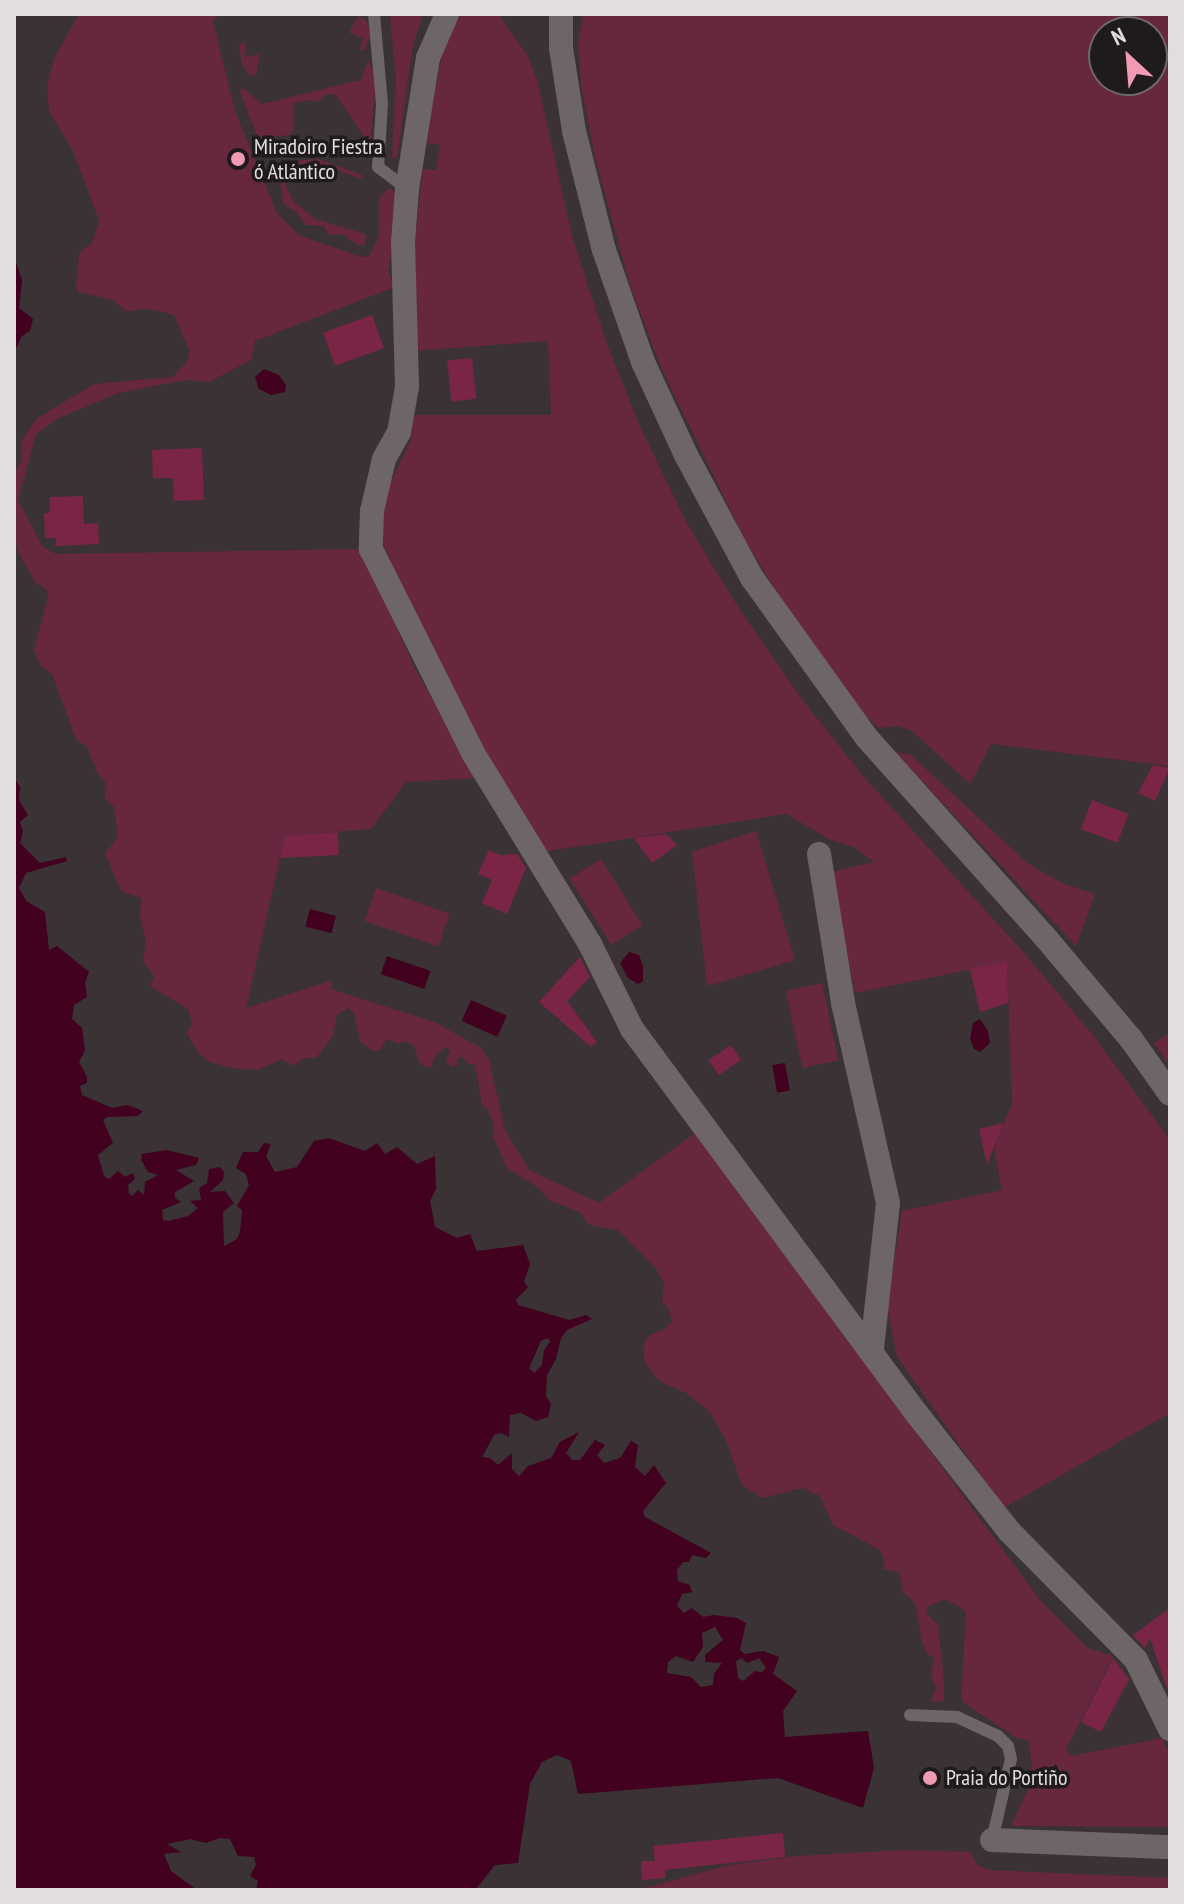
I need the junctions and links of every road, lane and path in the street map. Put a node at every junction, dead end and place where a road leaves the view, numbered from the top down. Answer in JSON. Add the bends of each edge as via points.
{"nodes":[{"id":1,"x":374,"y":14,"type":"edge"},
{"id":2,"x":548,"y":14,"type":"edge"},
{"id":3,"x":561,"y":14,"type":"edge"},
{"id":4,"x":447,"y":15,"type":"edge"},
{"id":5,"x":561,"y":48,"type":"junction"},
{"id":6,"x":407,"y":189,"type":"junction"},
{"id":7,"x":819,"y":854,"type":"dead end"},
{"id":8,"x":1170,"y":1094,"type":"edge"},
{"id":9,"x":872,"y":1348,"type":"junction"},
{"id":10,"x":910,"y":1715,"type":"dead end"},
{"id":11,"x":1170,"y":1729,"type":"edge"},
{"id":12,"x":992,"y":1840,"type":"joint"},
{"id":13,"x":1170,"y":1847,"type":"edge"}],
"edges":[{"from":1,"to":6,"type":"lane","via":[[382,104],[378,167]]},
{"from":2,"to":5,"type":"street"},
{"from":3,"to":5,"type":"street"},
{"from":4,"to":6,"type":"street","via":[[428,58]]},
{"from":5,"to":8,"type":"street","via":[[574,131],[604,250],[643,362],[752,578],[867,738],[1055,948]]},
{"from":6,"to":9,"type":"street","via":[[407,387],[399,432],[384,459],[372,511],[371,549],[473,753],[590,944],[632,1029]]},
{"from":7,"to":9,"type":"street","via":[[843,1003],[888,1203]]},
{"from":9,"to":11,"type":"street","via":[[1009,1531],[1136,1660]]},
{"from":10,"to":12,"type":"lane","via":[[957,1717],[1008,1746],[1011,1759]]},
{"from":12,"to":13,"type":"street"}]}
